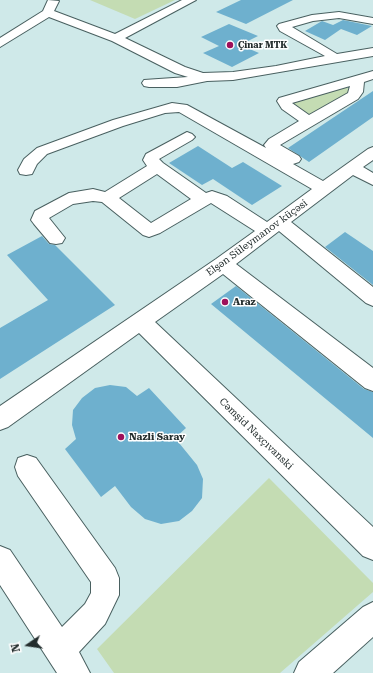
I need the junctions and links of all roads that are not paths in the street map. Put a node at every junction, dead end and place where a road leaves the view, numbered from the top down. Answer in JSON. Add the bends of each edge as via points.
{"nodes":[{"id":1,"x":53,"y":0,"type":"edge"},
{"id":2,"x":190,"y":0,"type":"edge"},
{"id":3,"x":48,"y":13,"type":"junction"},
{"id":4,"x":373,"y":21,"type":"edge"},
{"id":5,"x":116,"y":38,"type":"junction"},
{"id":6,"x":0,"y":43,"type":"edge"},
{"id":7,"x":373,"y":52,"type":"edge"},
{"id":8,"x":335,"y":58,"type":"junction"},
{"id":9,"x":250,"y":62,"type":"dead end"},
{"id":10,"x":300,"y":66,"type":"junction"},
{"id":11,"x":373,"y":75,"type":"edge"},
{"id":12,"x":202,"y":77,"type":"junction"},
{"id":13,"x":358,"y":79,"type":"junction"},
{"id":14,"x":149,"y":83,"type":"dead end"},
{"id":15,"x":309,"y":122,"type":"junction"},
{"id":16,"x":188,"y":137,"type":"dead end"},
{"id":17,"x":373,"y":152,"type":"edge"},
{"id":18,"x":157,"y":167,"type":"junction"},
{"id":19,"x":352,"y":168,"type":"junction"},
{"id":20,"x":26,"y":170,"type":"dead end"},
{"id":21,"x":373,"y":180,"type":"edge"},
{"id":22,"x":329,"y":186,"type":"junction"},
{"id":23,"x":106,"y":198,"type":"junction"},
{"id":24,"x":203,"y":199,"type":"junction"},
{"id":25,"x":274,"y":227,"type":"junction"},
{"id":26,"x":56,"y":238,"type":"dead end"},
{"id":27,"x":223,"y":264,"type":"junction"},
{"id":28,"x":373,"y":298,"type":"edge"},
{"id":29,"x":140,"y":321,"type":"junction"},
{"id":30,"x":373,"y":381,"type":"edge"},
{"id":31,"x":0,"y":419,"type":"edge"},
{"id":32,"x":27,"y":467,"type":"dead end"},
{"id":33,"x":373,"y":546,"type":"edge"},
{"id":34,"x":0,"y":560,"type":"edge"},
{"id":35,"x":373,"y":617,"type":"edge"},
{"id":36,"x":68,"y":662,"type":"edge"},
{"id":37,"x":310,"y":673,"type":"edge"}],
"edges":[{"from":1,"to":3,"type":"street"},
{"from":2,"to":5,"type":"street"},
{"from":3,"to":5,"type":"street"},
{"from":3,"to":6,"type":"street"},
{"from":4,"to":8,"type":"street","via":[[339,15],[312,18],[283,26]]},
{"from":5,"to":12,"type":"street","via":[[180,70]]},
{"from":7,"to":8,"type":"street"},
{"from":8,"to":10,"type":"street"},
{"from":9,"to":10,"type":"street","via":[[284,57]]},
{"from":10,"to":12,"type":"street","via":[[233,76]]},
{"from":11,"to":13,"type":"street"},
{"from":12,"to":14,"type":"street","via":[[177,83]]},
{"from":13,"to":15,"type":"street","via":[[353,96]]},
{"from":13,"to":15,"type":"street","via":[[284,101]]},
{"from":15,"to":22,"type":"street","via":[[272,145],[274,149]]},
{"from":16,"to":18,"type":"street","via":[[152,157],[151,160]]},
{"from":17,"to":19,"type":"street","name":"Elşən Süleymanov küçəsi"},
{"from":18,"to":23,"type":"street"},
{"from":18,"to":24,"type":"street"},
{"from":19,"to":21,"type":"street"},
{"from":19,"to":22,"type":"street","name":"Elşən Süleymanov küçəsi"},
{"from":20,"to":22,"type":"street","via":[[30,162],[42,151],[118,123],[172,107],[182,108]]},
{"from":22,"to":25,"type":"street","name":"Elşən Süleymanov küçəsi"},
{"from":23,"to":24,"type":"street","via":[[149,230]]},
{"from":23,"to":26,"type":"street","via":[[93,195],[69,199],[41,215],[40,220]]},
{"from":24,"to":25,"type":"street","via":[[212,197],[222,200]]},
{"from":25,"to":27,"type":"street","name":"Elşən Süleymanov küçəsi"},
{"from":25,"to":28,"type":"street"},
{"from":27,"to":29,"type":"street","name":"Elşən Süleymanov küçəsi"},
{"from":27,"to":30,"type":"street"},
{"from":29,"to":31,"type":"street","name":"Elşən Süleymanov küçəsi"},
{"from":29,"to":33,"type":"street","name":"Cəmşid Naxçıvanski"},
{"from":32,"to":36,"type":"street","via":[[105,578],[105,595]]},
{"from":34,"to":36,"type":"street"},
{"from":35,"to":37,"type":"street"}]}
